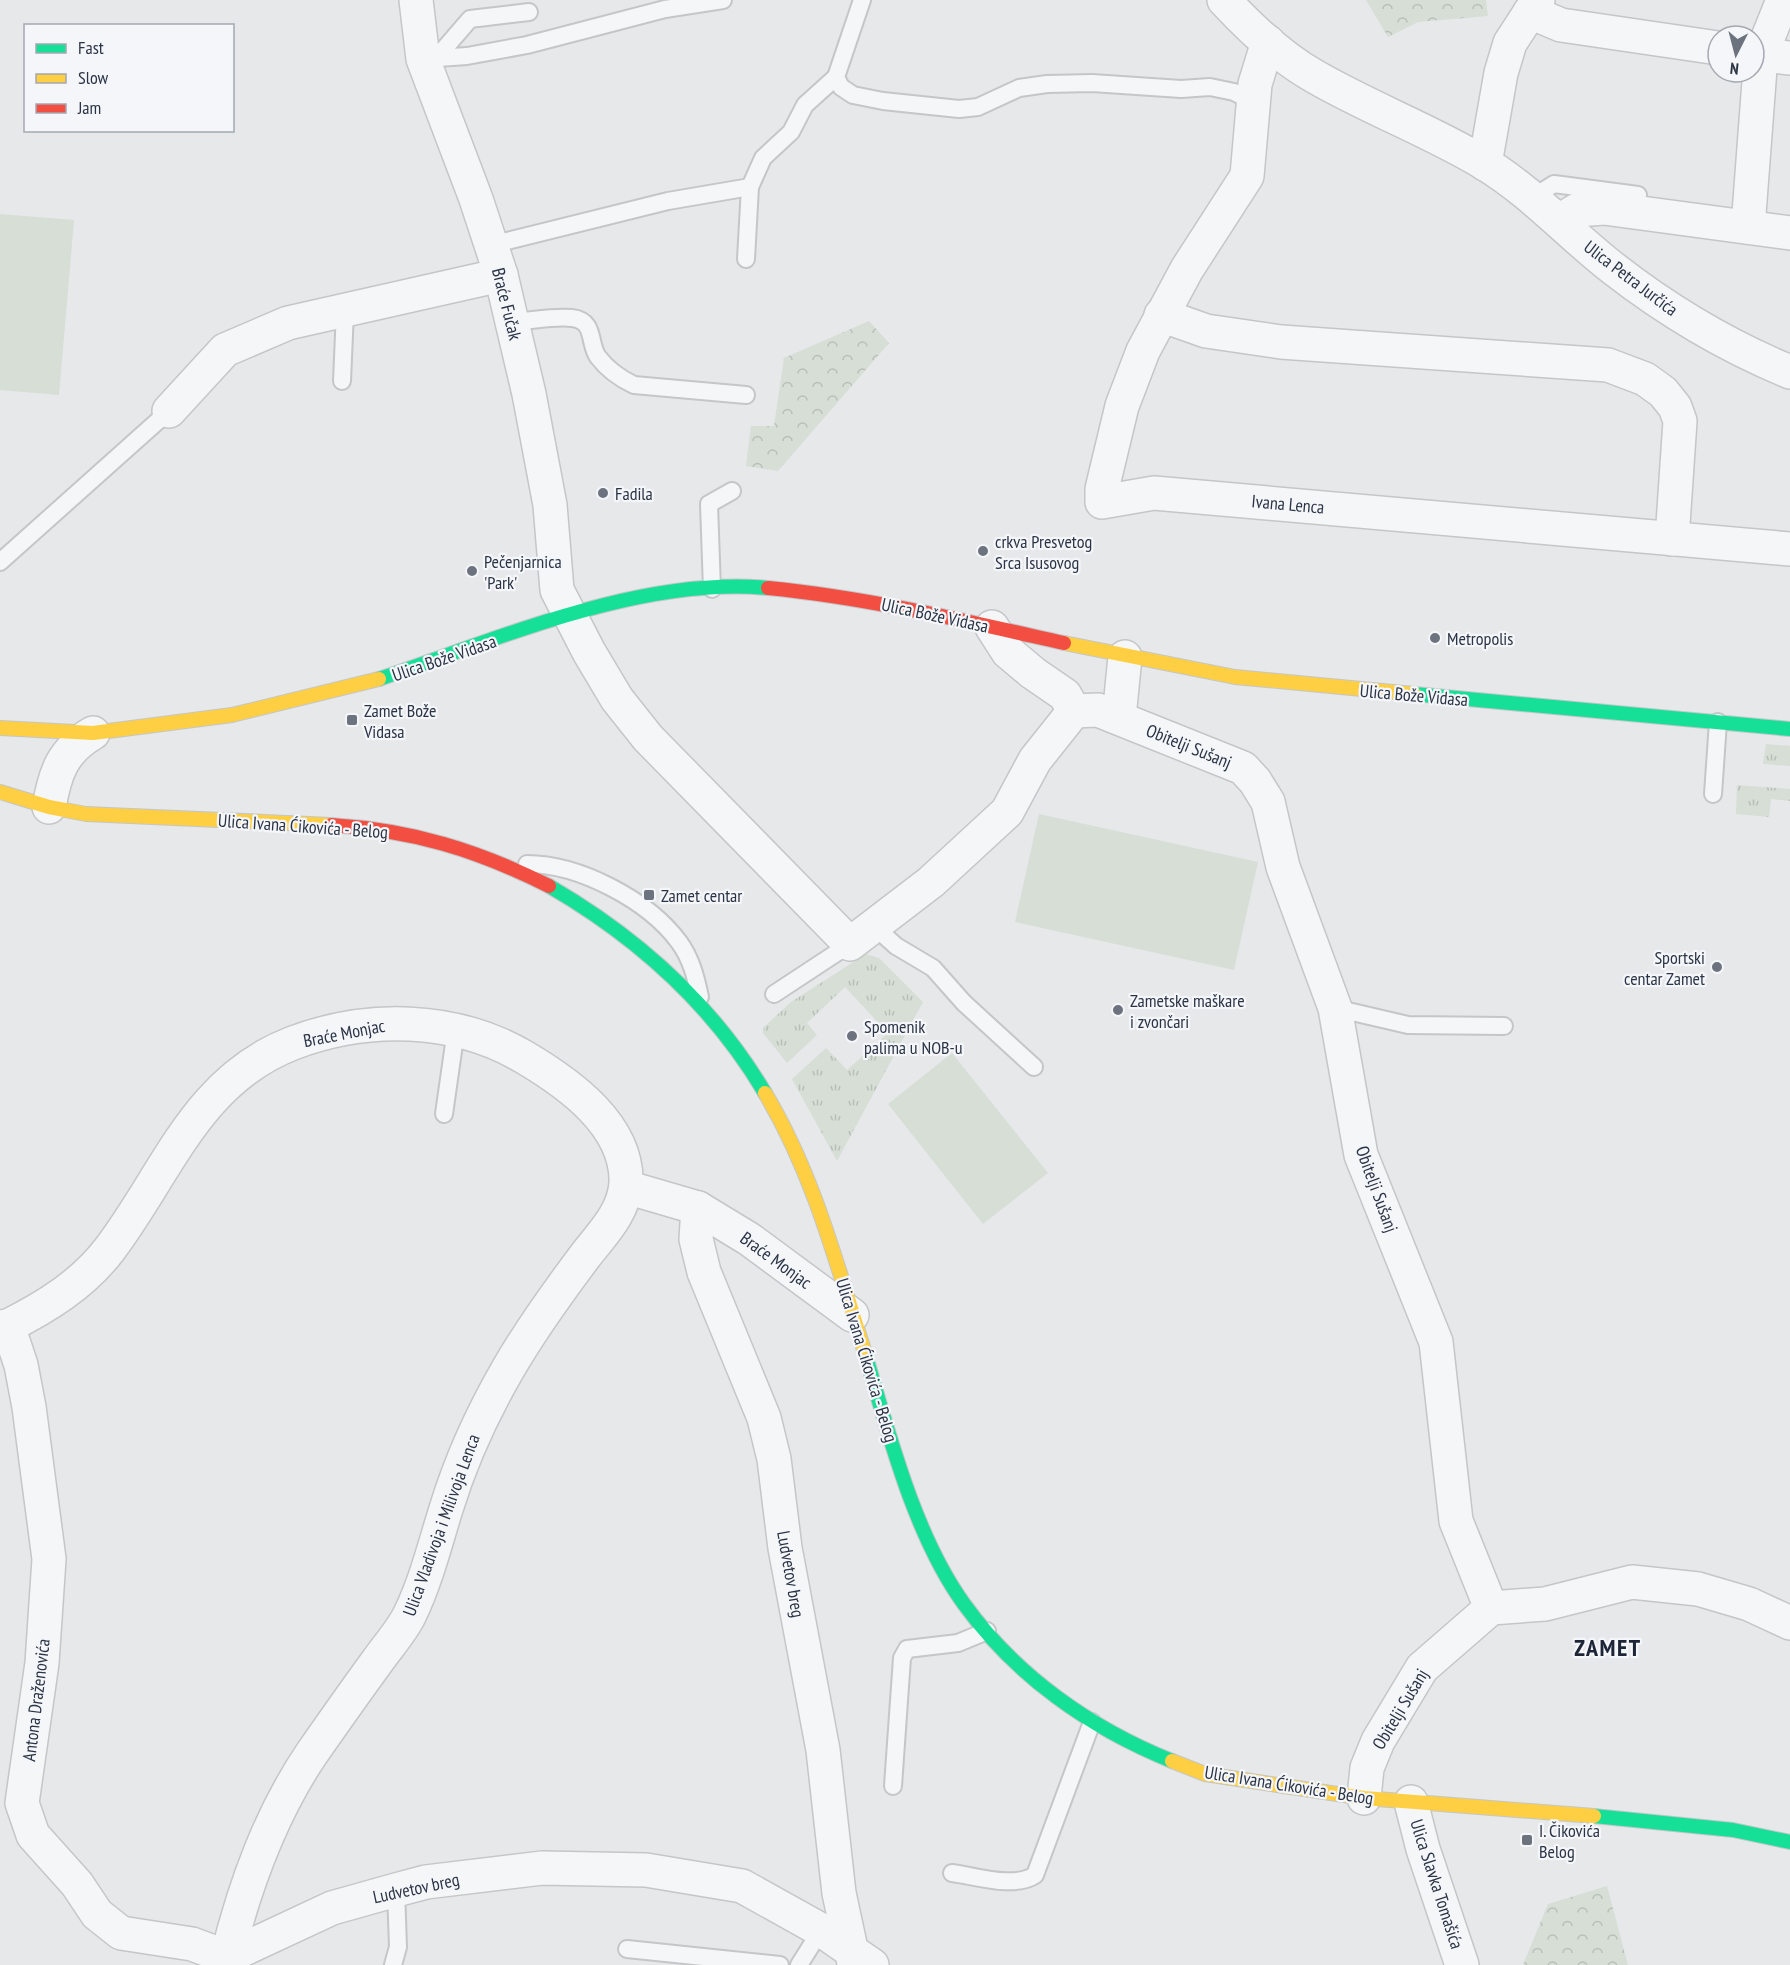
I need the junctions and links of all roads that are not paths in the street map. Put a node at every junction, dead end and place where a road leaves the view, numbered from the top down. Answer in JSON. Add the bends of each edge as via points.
{"nodes":[{"id":1,"x":416,"y":0,"type":"edge"},
{"id":2,"x":639,"y":0,"type":"edge"},
{"id":3,"x":723,"y":0,"type":"edge"},
{"id":4,"x":862,"y":0,"type":"edge"},
{"id":5,"x":1224,"y":0,"type":"edge"},
{"id":6,"x":1783,"y":0,"type":"edge"},
{"id":7,"x":1534,"y":6,"type":"edge"},
{"id":8,"x":529,"y":12,"type":"dead end"},
{"id":9,"x":629,"y":19,"type":"junction"},
{"id":10,"x":1268,"y":42,"type":"junction"},
{"id":11,"x":1706,"y":46,"type":"edge"},
{"id":12,"x":1768,"y":56,"type":"edge"},
{"id":13,"x":431,"y":57,"type":"junction"},
{"id":14,"x":836,"y":76,"type":"junction"},
{"id":15,"x":1254,"y":102,"type":"junction"},
{"id":16,"x":1485,"y":164,"type":"junction"},
{"id":17,"x":750,"y":187,"type":"junction"},
{"id":18,"x":1638,"y":195,"type":"dead end"},
{"id":19,"x":1530,"y":199,"type":"junction"},
{"id":20,"x":1559,"y":221,"type":"junction"},
{"id":21,"x":1748,"y":227,"type":"junction"},
{"id":22,"x":1790,"y":233,"type":"edge"},
{"id":23,"x":746,"y":259,"type":"dead end"},
{"id":24,"x":496,"y":260,"type":"junction"},
{"id":25,"x":345,"y":311,"type":"junction"},
{"id":26,"x":1161,"y":315,"type":"junction"},
{"id":27,"x":512,"y":322,"type":"junction"},
{"id":28,"x":1790,"y":372,"type":"edge"},
{"id":29,"x":342,"y":381,"type":"dead end"},
{"id":30,"x":746,"y":395,"type":"dead end"},
{"id":31,"x":169,"y":411,"type":"joint"},
{"id":32,"x":732,"y":491,"type":"dead end"},
{"id":33,"x":1672,"y":539,"type":"junction"},
{"id":34,"x":1790,"y":549,"type":"edge"},
{"id":35,"x":0,"y":562,"type":"edge"},
{"id":36,"x":712,"y":589,"type":"junction"},
{"id":37,"x":569,"y":615,"type":"junction"},
{"id":38,"x":992,"y":627,"type":"junction"},
{"id":39,"x":1125,"y":657,"type":"junction"},
{"id":40,"x":1074,"y":711,"type":"junction"},
{"id":41,"x":1119,"y":717,"type":"junction"},
{"id":42,"x":1718,"y":722,"type":"junction"},
{"id":43,"x":0,"y":728,"type":"edge"},
{"id":44,"x":1790,"y":729,"type":"edge"},
{"id":45,"x":93,"y":733,"type":"junction"},
{"id":46,"x":0,"y":792,"type":"edge"},
{"id":47,"x":1713,"y":794,"type":"dead end"},
{"id":48,"x":49,"y":807,"type":"junction"},
{"id":49,"x":503,"y":864,"type":"junction"},
{"id":50,"x":862,"y":936,"type":"junction"},
{"id":51,"x":774,"y":994,"type":"dead end"},
{"id":52,"x":701,"y":1004,"type":"junction"},
{"id":53,"x":1335,"y":1008,"type":"junction"},
{"id":54,"x":1504,"y":1026,"type":"dead end"},
{"id":55,"x":456,"y":1030,"type":"junction"},
{"id":56,"x":1034,"y":1067,"type":"dead end"},
{"id":57,"x":444,"y":1114,"type":"dead end"},
{"id":58,"x":626,"y":1187,"type":"junction"},
{"id":59,"x":698,"y":1208,"type":"junction"},
{"id":60,"x":852,"y":1315,"type":"junction"},
{"id":61,"x":4,"y":1326,"type":"edge"},
{"id":62,"x":1491,"y":1608,"type":"junction"},
{"id":63,"x":1790,"y":1623,"type":"edge"},
{"id":64,"x":987,"y":1631,"type":"junction"},
{"id":65,"x":1092,"y":1722,"type":"junction"},
{"id":66,"x":892,"y":1786,"type":"dead end"},
{"id":67,"x":1364,"y":1798,"type":"junction"},
{"id":68,"x":1411,"y":1802,"type":"junction"},
{"id":69,"x":1790,"y":1842,"type":"edge"},
{"id":70,"x":952,"y":1873,"type":"dead end"},
{"id":71,"x":396,"y":1890,"type":"junction"},
{"id":72,"x":821,"y":1930,"type":"junction"},
{"id":73,"x":627,"y":1949,"type":"dead end"},
{"id":74,"x":859,"y":1960,"type":"edge"},
{"id":75,"x":224,"y":1961,"type":"edge"},
{"id":76,"x":393,"y":1965,"type":"edge"},
{"id":77,"x":780,"y":1965,"type":"edge"},
{"id":78,"x":799,"y":1965,"type":"edge"},
{"id":79,"x":1462,"y":1965,"type":"edge"}],
"edges":[{"from":1,"to":13,"type":"street","name":"Braće Fučak"},
{"from":2,"to":9,"type":"lane"},
{"from":3,"to":9,"type":"lane"},
{"from":4,"to":14,"type":"lane"},
{"from":5,"to":10,"type":"street","name":"Ulica Petra Jurčića"},
{"from":6,"to":12,"type":"street"},
{"from":7,"to":11,"type":"street","via":[[1561,25]]},
{"from":7,"to":16,"type":"street","via":[[1510,43]]},
{"from":8,"to":13,"type":"lane","via":[[470,19]]},
{"from":9,"to":13,"type":"lane","via":[[527,45],[467,56]]},
{"from":10,"to":15,"type":"street","name":"Ivana Lenca","via":[[1255,84]]},
{"from":10,"to":16,"type":"street","name":"Ulica Petra Jurčića","via":[[1312,75]]},
{"from":12,"to":21,"type":"street"},
{"from":13,"to":24,"type":"street","name":"Braće Fučak"},
{"from":14,"to":15,"type":"lane","via":[[841,87],[853,95],[959,109],[978,107],[1019,88],[1047,84],[1210,87],[1234,92]]},
{"from":14,"to":17,"type":"lane","via":[[805,105],[791,132],[763,158]]},
{"from":15,"to":26,"type":"street","name":"Ivana Lenca","via":[[1247,176]]},
{"from":16,"to":19,"type":"street","name":"Ulica Petra Jurčića"},
{"from":17,"to":23,"type":"lane"},
{"from":17,"to":24,"type":"lane","via":[[668,201]]},
{"from":18,"to":19,"type":"lane","via":[[1554,184]]},
{"from":19,"to":20,"type":"street","name":"Ulica Petra Jurčića"},
{"from":20,"to":21,"type":"street","via":[[1577,210],[1604,208]]},
{"from":20,"to":28,"type":"street","name":"Ulica Petra Jurčića","via":[[1613,269],[1676,314],[1751,356]]},
{"from":21,"to":22,"type":"street"},
{"from":24,"to":25,"type":"street"},
{"from":24,"to":27,"type":"street","name":"Braće Fučak"},
{"from":25,"to":29,"type":"lane"},
{"from":25,"to":31,"type":"street","via":[[288,324],[225,350]]},
{"from":26,"to":33,"type":"street","via":[[1234,336],[1586,362],[1608,365],[1646,379],[1663,392],[1680,421]]},
{"from":26,"to":33,"type":"street","name":"Ivana Lenca","via":[[1122,406],[1102,502],[1154,493]]},
{"from":27,"to":30,"type":"lane","via":[[573,318],[586,323],[596,355],[618,378],[634,385]]},
{"from":27,"to":37,"type":"street","name":"Braće Fučak","via":[[550,505],[558,590]]},
{"from":31,"to":35,"type":"lane"},
{"from":32,"to":36,"type":"lane","via":[[709,504]]},
{"from":33,"to":34,"type":"street","name":"Ivana Lenca"},
{"from":36,"to":37,"type":"main road","name":"Ulica Bože Vidasa","via":[[632,599]]},
{"from":36,"to":38,"type":"main road","name":"Ulica Bože Vidasa","via":[[757,587],[831,594]]},
{"from":37,"to":45,"type":"main road","name":"Ulica Bože Vidasa","via":[[368,683],[232,715]]},
{"from":37,"to":50,"type":"street","name":"Braće Fučak","via":[[617,699],[648,738]]},
{"from":38,"to":39,"type":"main road","name":"Ulica Bože Vidasa"},
{"from":38,"to":40,"type":"street","via":[[1008,652],[1065,695]]},
{"from":39,"to":41,"type":"street"},
{"from":39,"to":42,"type":"main road","name":"Ulica Bože Vidasa","via":[[1282,683]]},
{"from":40,"to":41,"type":"street","name":"Obitelji Sušanj","via":[[1098,710]]},
{"from":40,"to":50,"type":"street","via":[[1035,760],[1006,812],[931,882]]},
{"from":41,"to":53,"type":"street","name":"Obitelji Sušanj","via":[[1243,768],[1255,781],[1268,802],[1283,867]]},
{"from":42,"to":44,"type":"main road","name":"Ulica Bože Vidasa"},
{"from":42,"to":47,"type":"lane"},
{"from":43,"to":45,"type":"main road","name":"Ulica Bože Vidasa"},
{"from":45,"to":48,"type":"street","via":[[76,742],[64,759]]},
{"from":46,"to":48,"type":"main road","name":"Ulica Ivana Ćikovića - Belog"},
{"from":48,"to":49,"type":"main road","name":"Ulica Ivana Ćikovića - Belog","via":[[86,814],[364,827],[421,836]]},
{"from":49,"to":52,"type":"main road","name":"Ulica Ivana Ćikovića - Belog","via":[[593,913],[665,969]]},
{"from":49,"to":52,"type":"lane","via":[[538,864],[582,875],[647,910],[679,942],[694,970]]},
{"from":50,"to":51,"type":"lane"},
{"from":50,"to":56,"type":"lane","via":[[896,946],[933,968],[964,1003]]},
{"from":52,"to":60,"type":"main road","name":"Ulica Ivana Ćikovića - Belog","via":[[755,1075],[793,1144],[819,1205]]},
{"from":53,"to":54,"type":"lane","via":[[1408,1026]]},
{"from":53,"to":62,"type":"street","name":"Obitelji Sušanj","via":[[1361,1155],[1436,1341],[1456,1521]]},
{"from":55,"to":57,"type":"lane"},
{"from":55,"to":58,"type":"street","name":"Braće Monjac","via":[[509,1048],[571,1088],[605,1123],[618,1143]]},
{"from":55,"to":61,"type":"street","name":"Braće Monjac","via":[[418,1023],[387,1023],[331,1032],[261,1057],[211,1098],[108,1252],[61,1297]]},
{"from":58,"to":59,"type":"street","name":"Braće Monjac"},
{"from":58,"to":75,"type":"street","name":"Ulica Vladivoja i Milivoja Lenca","via":[[616,1216],[510,1366],[470,1439],[425,1579],[408,1618],[308,1758],[278,1811],[254,1862]]},
{"from":59,"to":60,"type":"street","name":"Braće Monjac","via":[[748,1239]]},
{"from":59,"to":74,"type":"street","name":"Ludvetov breg","via":[[696,1239],[704,1272],[764,1418],[774,1459],[785,1548],[823,1750],[839,1893]]},
{"from":60,"to":64,"type":"main road","name":"Ulica Ivana Ćikovića - Belog","via":[[913,1502],[931,1545],[963,1602]]},
{"from":61,"to":75,"type":"street","name":"Antona Draženovića","via":[[21,1365],[49,1559],[42,1663],[22,1803],[33,1835],[97,1914],[121,1933],[192,1944]]},
{"from":62,"to":63,"type":"street","via":[[1545,1604],[1632,1582],[1698,1589],[1749,1604]]},
{"from":62,"to":67,"type":"street","name":"Obitelji Sušanj","via":[[1422,1668],[1378,1741],[1367,1768]]},
{"from":64,"to":65,"type":"main road","name":"Ulica Ivana Ćikovića - Belog","via":[[1017,1664],[1071,1710]]},
{"from":64,"to":66,"type":"lane","via":[[958,1643],[907,1649],[902,1658]]},
{"from":65,"to":67,"type":"main road","name":"Ulica Ivana Ćikovića - Belog","via":[[1137,1747],[1205,1774]]},
{"from":65,"to":70,"type":"lane","via":[[1035,1875],[1007,1881]]},
{"from":67,"to":68,"type":"main road","name":"Ulica Ivana Ćikovića - Belog"},
{"from":68,"to":69,"type":"main road","name":"Ulica Ivana Ćikovića - Belog","via":[[1631,1819],[1732,1830]]},
{"from":68,"to":79,"type":"street","name":"Ulica Slavka Tomašića"},
{"from":71,"to":72,"type":"street","name":"Ludvetov breg","via":[[426,1882],[542,1868],[646,1870],[742,1886]]},
{"from":71,"to":75,"type":"street","name":"Ludvetov breg","via":[[333,1908]]},
{"from":71,"to":76,"type":"lane","via":[[398,1947]]},
{"from":72,"to":74,"type":"street","name":"Ludvetov breg"},
{"from":72,"to":78,"type":"lane"},
{"from":73,"to":77,"type":"lane"}]}
